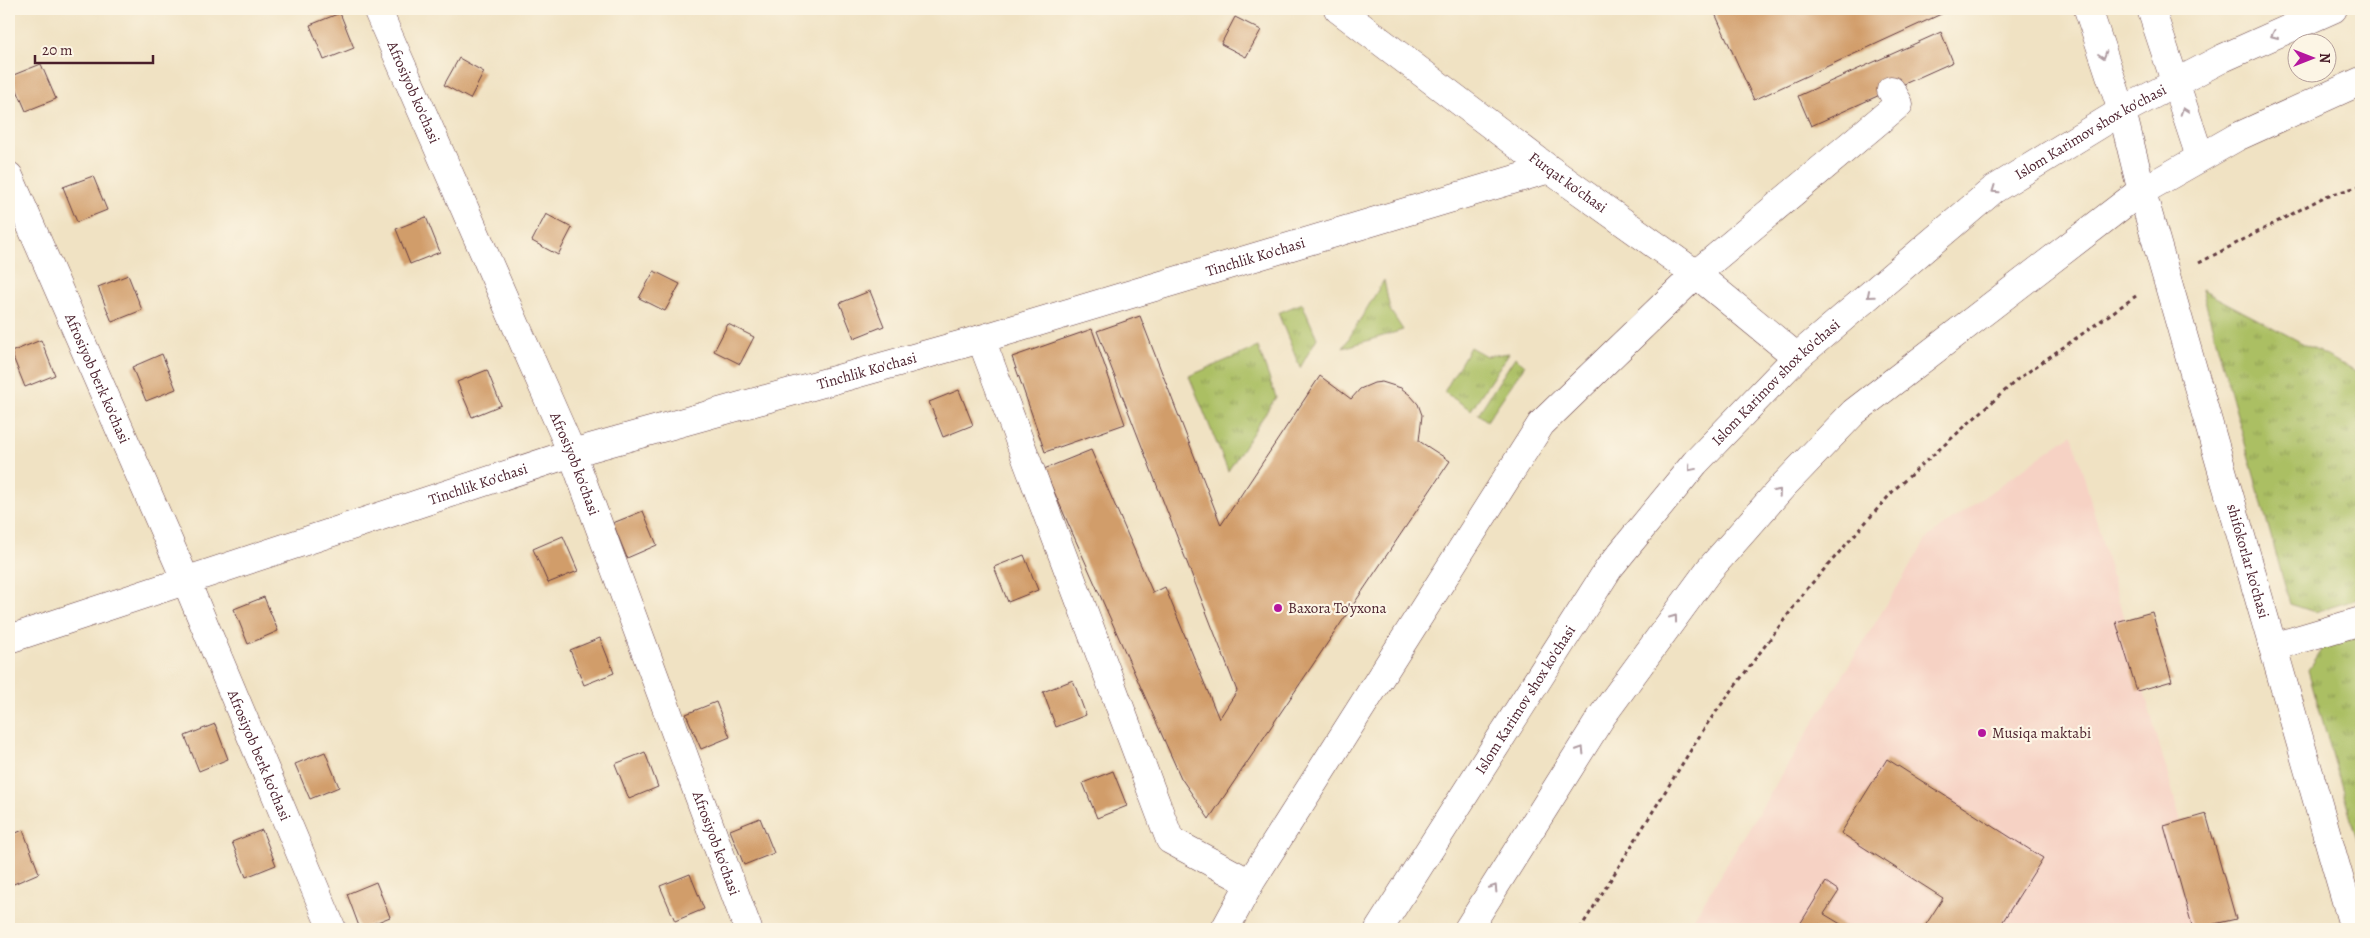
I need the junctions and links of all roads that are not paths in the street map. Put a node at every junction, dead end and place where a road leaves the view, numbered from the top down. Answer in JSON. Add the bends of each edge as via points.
{"nodes":[{"id":1,"x":377,"y":9,"type":"edge"},
{"id":2,"x":1338,"y":9,"type":"edge"},
{"id":3,"x":2088,"y":9,"type":"edge"},
{"id":4,"x":2152,"y":9,"type":"edge"},
{"id":5,"x":2333,"y":9,"type":"edge"},
{"id":6,"x":2361,"y":81,"type":"edge"},
{"id":7,"x":2175,"y":84,"type":"junction"},
{"id":8,"x":1891,"y":90,"type":"dead end"},
{"id":9,"x":2122,"y":111,"type":"junction"},
{"id":10,"x":2200,"y":157,"type":"junction"},
{"id":11,"x":1549,"y":168,"type":"junction"},
{"id":12,"x":9,"y":176,"type":"edge"},
{"id":13,"x":2142,"y":192,"type":"junction"},
{"id":14,"x":1696,"y":274,"type":"junction"},
{"id":15,"x":981,"y":339,"type":"junction"},
{"id":16,"x":1797,"y":357,"type":"junction"},
{"id":17,"x":572,"y":453,"type":"junction"},
{"id":18,"x":186,"y":581,"type":"junction"},
{"id":19,"x":2361,"y":621,"type":"edge"},
{"id":20,"x":9,"y":639,"type":"edge"},
{"id":21,"x":2273,"y":646,"type":"junction"},
{"id":22,"x":1250,"y":883,"type":"junction"},
{"id":23,"x":332,"y":929,"type":"edge"},
{"id":24,"x":748,"y":929,"type":"edge"},
{"id":25,"x":1225,"y":929,"type":"edge"},
{"id":26,"x":1379,"y":929,"type":"edge"},
{"id":27,"x":1468,"y":929,"type":"edge"},
{"id":28,"x":2354,"y":929,"type":"edge"}],
"edges":[{"from":1,"to":17,"type":"street","name":"Afrosiyob ko'chasi"},
{"from":2,"to":11,"type":"street","name":"Furqat ko'chasi"},
{"from":3,"to":9,"type":"street","one_way":true},
{"from":4,"to":7,"type":"street"},
{"from":5,"to":7,"type":"street","name":"Islom Karimov shox ko'chasi","one_way":true,"via":[[2222,58]]},
{"from":6,"to":10,"type":"street","via":[[2237,136]]},
{"from":7,"to":9,"type":"street","name":"Islom Karimov shox ko'chasi"},
{"from":10,"to":7,"type":"street","one_way":true},
{"from":8,"to":14,"type":"street","via":[[1899,104]]},
{"from":9,"to":13,"type":"street"},
{"from":9,"to":16,"type":"street","name":"Islom Karimov shox ko'chasi","one_way":true,"via":[[1993,190]]},
{"from":10,"to":13,"type":"street"},
{"from":11,"to":14,"type":"street","name":"Furqat ko'chasi"},
{"from":11,"to":15,"type":"street","name":"Tinchlik Ko'chasi"},
{"from":12,"to":18,"type":"street","name":"Afrosiyob berk ko'chasi"},
{"from":13,"to":21,"type":"street","name":"shifokorlar ko'chasi"},
{"from":27,"to":13,"type":"street","one_way":true,"via":[[1602,716],[1709,570],[1784,485],[1854,412],[2100,220]]},
{"from":14,"to":16,"type":"street","name":"Furqat ko'chasi"},
{"from":14,"to":22,"type":"street","via":[[1541,424]]},
{"from":15,"to":17,"type":"street","name":"Tinchlik Ko'chasi"},
{"from":15,"to":22,"type":"street","via":[[1170,840]]},
{"from":16,"to":26,"type":"street","name":"Islom Karimov shox ko'chasi","one_way":true,"via":[[1695,463],[1609,568]]},
{"from":17,"to":18,"type":"street","name":"Tinchlik Ko'chasi"},
{"from":17,"to":24,"type":"street","name":"Afrosiyob ko'chasi"},
{"from":18,"to":20,"type":"street"},
{"from":18,"to":23,"type":"street","name":"Afrosiyob berk ko'chasi"},
{"from":19,"to":21,"type":"street"},
{"from":21,"to":28,"type":"street","name":"shifokorlar ko'chasi"},
{"from":22,"to":25,"type":"street"}]}
